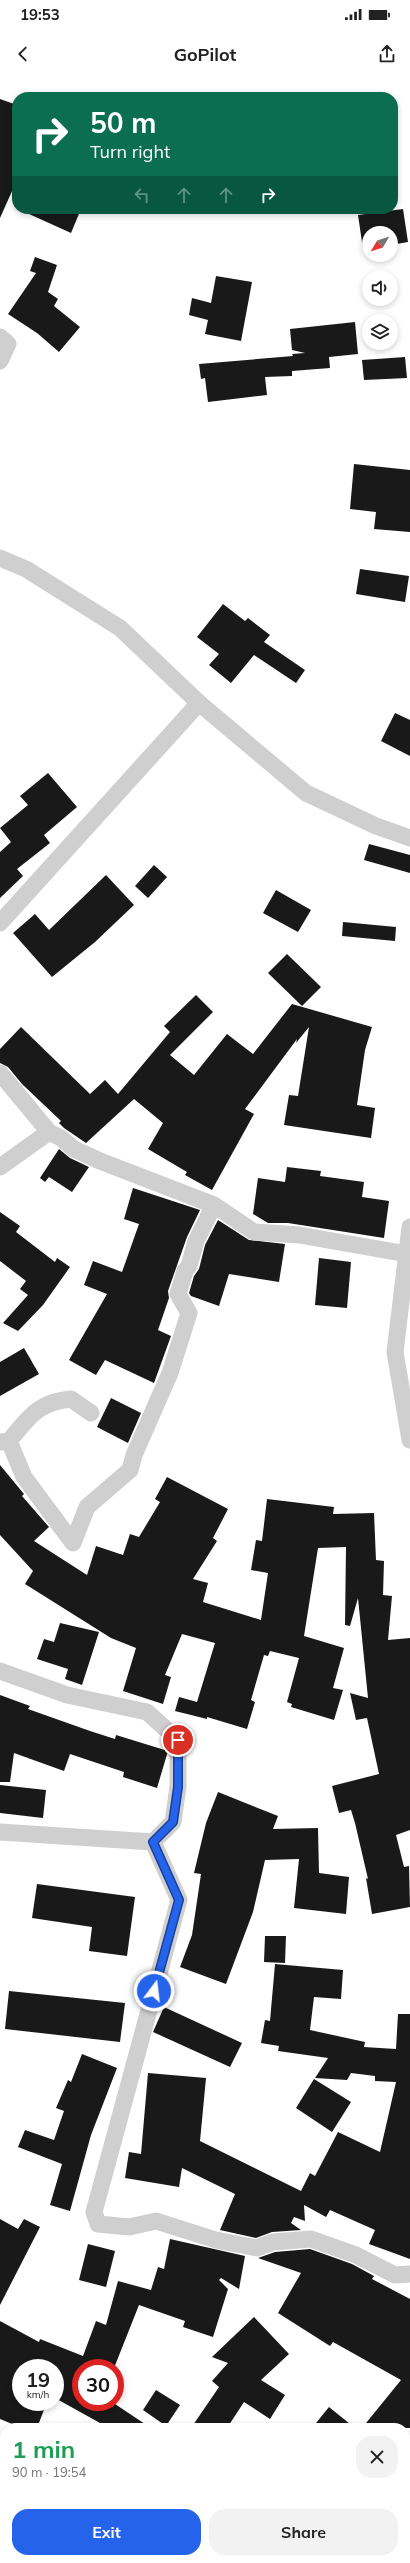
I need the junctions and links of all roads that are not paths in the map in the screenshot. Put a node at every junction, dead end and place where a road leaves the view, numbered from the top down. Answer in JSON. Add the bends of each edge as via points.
{"nodes":[{"id":1,"x":0,"y":337,"type":"edge"},
{"id":2,"x":0,"y":361,"type":"edge"},
{"id":3,"x":0,"y":558,"type":"edge"},
{"id":4,"x":199,"y":703,"type":"junction"},
{"id":5,"x":410,"y":838,"type":"edge"},
{"id":6,"x":0,"y":923,"type":"edge"},
{"id":7,"x":0,"y":1073,"type":"edge"},
{"id":8,"x":49,"y":1132,"type":"junction"},
{"id":9,"x":0,"y":1167,"type":"edge"},
{"id":10,"x":214,"y":1205,"type":"junction"},
{"id":11,"x":410,"y":1227,"type":"edge"},
{"id":12,"x":407,"y":1254,"type":"junction"},
{"id":13,"x":91,"y":1413,"type":"dead end"},
{"id":14,"x":410,"y":1440,"type":"edge"},
{"id":15,"x":4,"y":1441,"type":"edge"},
{"id":16,"x":0,"y":1671,"type":"edge"},
{"id":17,"x":0,"y":1832,"type":"edge"},
{"id":18,"x":153,"y":1842,"type":"junction"},
{"id":19,"x":410,"y":2274,"type":"edge"}],
"edges":[{"from":1,"to":2,"type":"street","via":[[8,344]]},
{"from":3,"to":4,"type":"street","via":[[26,569],[120,628]]},
{"from":4,"to":5,"type":"street","via":[[306,793],[376,826]]},
{"from":4,"to":6,"type":"street"},
{"from":7,"to":8,"type":"street"},
{"from":8,"to":9,"type":"street"},
{"from":8,"to":10,"type":"street","via":[[100,1162]]},
{"from":10,"to":12,"type":"street","via":[[254,1232],[287,1234]]},
{"from":10,"to":15,"type":"street","via":[[196,1241],[178,1294],[189,1313],[170,1373],[134,1455],[132,1466],[87,1507],[73,1543],[24,1477]]},
{"from":11,"to":12,"type":"street"},
{"from":12,"to":14,"type":"street","via":[[395,1352]]},
{"from":13,"to":15,"type":"street","via":[[71,1399],[55,1400],[35,1410]]},
{"from":16,"to":18,"type":"street","via":[[67,1695],[147,1712],[178,1740],[178,1787],[173,1822]]},
{"from":17,"to":18,"type":"street"},
{"from":18,"to":19,"type":"street","via":[[179,1900],[94,2212],[98,2224],[130,2227],[156,2221],[216,2240],[257,2248],[273,2242],[311,2239],[356,2255],[395,2275]]}]}
